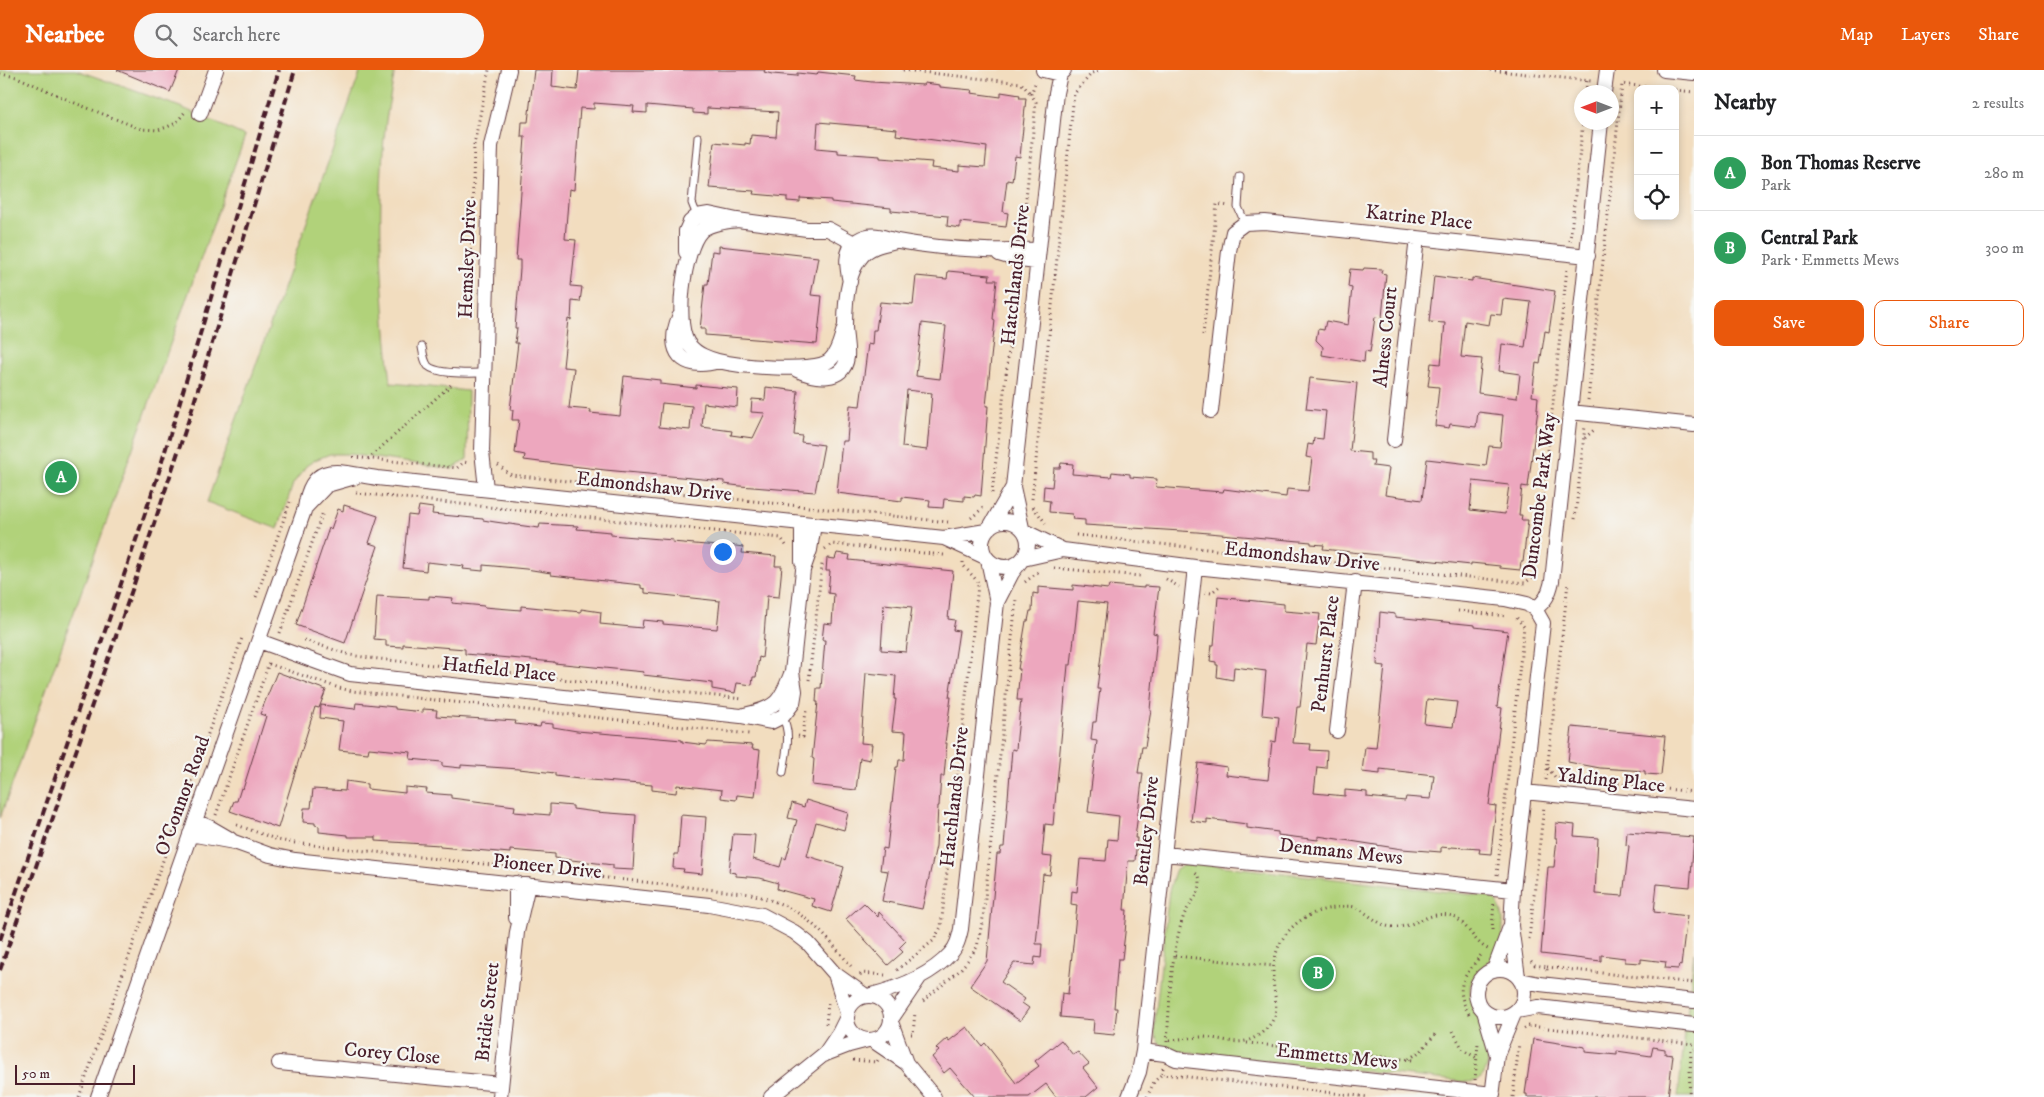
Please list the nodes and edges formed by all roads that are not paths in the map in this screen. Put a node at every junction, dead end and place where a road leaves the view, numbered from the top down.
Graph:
1 (216, 70) edge
2 (509, 70) edge
3 (1607, 70) edge
4 (1664, 70) edge
5 (1062, 72) edge
6 (1694, 73) edge
7 (1040, 74) edge
8 (1605, 85) edge
9 (200, 114) dead end
10 (1600, 130) edge
11 (698, 137) dead end
12 (1240, 177) dead end
13 (700, 223) junction
14 (1245, 224) junction
15 (1417, 238) junction
16 (856, 249) junction
17 (1038, 256) junction
18 (1588, 256) junction
19 (422, 347) dead end
20 (485, 373) junction
21 (1211, 411) dead end
22 (1570, 412) junction
23 (1694, 425) edge
24 (1394, 440) dead end
25 (324, 480) joint
26 (1013, 487) junction
27 (480, 488) junction
28 (808, 523) junction
29 (988, 529) junction
30 (1023, 530) junction
31 (944, 538) junction
32 (1042, 549) junction
33 (986, 558) junction
34 (1022, 560) junction
35 (1195, 567) junction
36 (1355, 582) junction
37 (997, 602) junction
38 (1535, 609) junction
39 (259, 641) junction
40 (779, 710) junction
41 (1337, 731) dead end
42 (783, 772) dead end
43 (1524, 792) junction
44 (1694, 809) edge
45 (193, 827) junction
46 (1164, 854) junction
47 (522, 884) junction
48 (1513, 890) junction
49 (1511, 926) junction
50 (1494, 970) junction
51 (919, 978) junction
52 (1519, 978) junction
53 (847, 989) junction
54 (869, 996) junction
55 (1694, 1001) edge
56 (1484, 1012) junction
57 (1516, 1012) junction
58 (847, 1015) junction
59 (891, 1020) junction
60 (1694, 1025) edge
61 (870, 1040) junction
62 (1143, 1055) junction
63 (1497, 1055) junction
64 (823, 1056) junction
65 (279, 1063) dead end
66 (906, 1063) junction
67 (500, 1091) edge
68 (1492, 1096) edge
69 (98, 1097) edge
70 (771, 1097) edge
71 (934, 1097) edge
72 (1129, 1097) edge

1 - 9 street
2 - 20 street, Hemsley Drive
3 - 8 street
4 - 6 street
5 - 7 street
5 - 17 street, Hatchlands Drive
10 - 18 street, Duncombe Park Way
11 - 13 lane
12 - 14 lane
13 - 16 street
13 - 16 street
14 - 15 street, Katrine Place
14 - 21 street
15 - 18 street, Katrine Place
15 - 24 street, Alness Court
16 - 17 street
17 - 26 street, Hatchlands Drive
18 - 22 street, Duncombe Park Way
19 - 20 lane
20 - 27 street, Hemsley Drive
22 - 23 street
22 - 38 street, Duncombe Park Way
25 - 27 street, Edmondshaw Drive
25 - 39 street, O'Connor Road
26 - 29 street, Hatchlands Drive
26 - 30 street, Hatchlands Drive
27 - 28 street, Edmondshaw Drive
28 - 31 street, Edmondshaw Drive
28 - 40 street
29 - 30 street
29 - 31 street, Edmondshaw Drive
29 - 33 street
30 - 32 street, Edmondshaw Drive
30 - 34 street
31 - 33 street, Edmondshaw Drive
32 - 34 street
32 - 35 street, Edmondshaw Drive
33 - 34 street
33 - 37 street, Hatchlands Drive
34 - 37 street, Hatchlands Drive
35 - 36 street, Edmondshaw Drive
35 - 46 street, Bentley Drive
36 - 38 street, Edmondshaw Drive
36 - 41 street, Penhurst Place
37 - 51 street, Hatchlands Drive
38 - 43 street, Duncombe Park Way
39 - 40 street, Hatfield Place
39 - 45 street, O'Connor Road
40 - 42 lane
43 - 44 street, Yalding Place
43 - 48 street, Duncombe Park Way
45 - 47 street, Pioneer Drive
45 - 69 street, O'Connor Road
46 - 48 street, Denmans Mews
46 - 62 street, Bentley Drive
47 - 53 street, Pioneer Drive
47 - 67 street, Bridie Street
48 - 49 street, Duncombe Park Way
49 - 50 street, Duncombe Park Way
49 - 52 street, Duncombe Park Way
50 - 52 street
50 - 56 street
51 - 54 street, Hatchlands Drive
51 - 59 street, Hatchlands Drive
52 - 55 street
52 - 57 street
53 - 54 street
53 - 58 street, Pioneer Drive
54 - 58 street
54 - 59 street
56 - 57 street
56 - 63 street
57 - 60 street
57 - 63 street
58 - 61 street
58 - 64 street
59 - 61 street
59 - 66 street
61 - 64 street
61 - 66 street
62 - 68 street, Emmetts Mews
62 - 72 street, Bentley Drive
63 - 68 street
64 - 70 street
65 - 67 street, Corey Close
66 - 71 street

